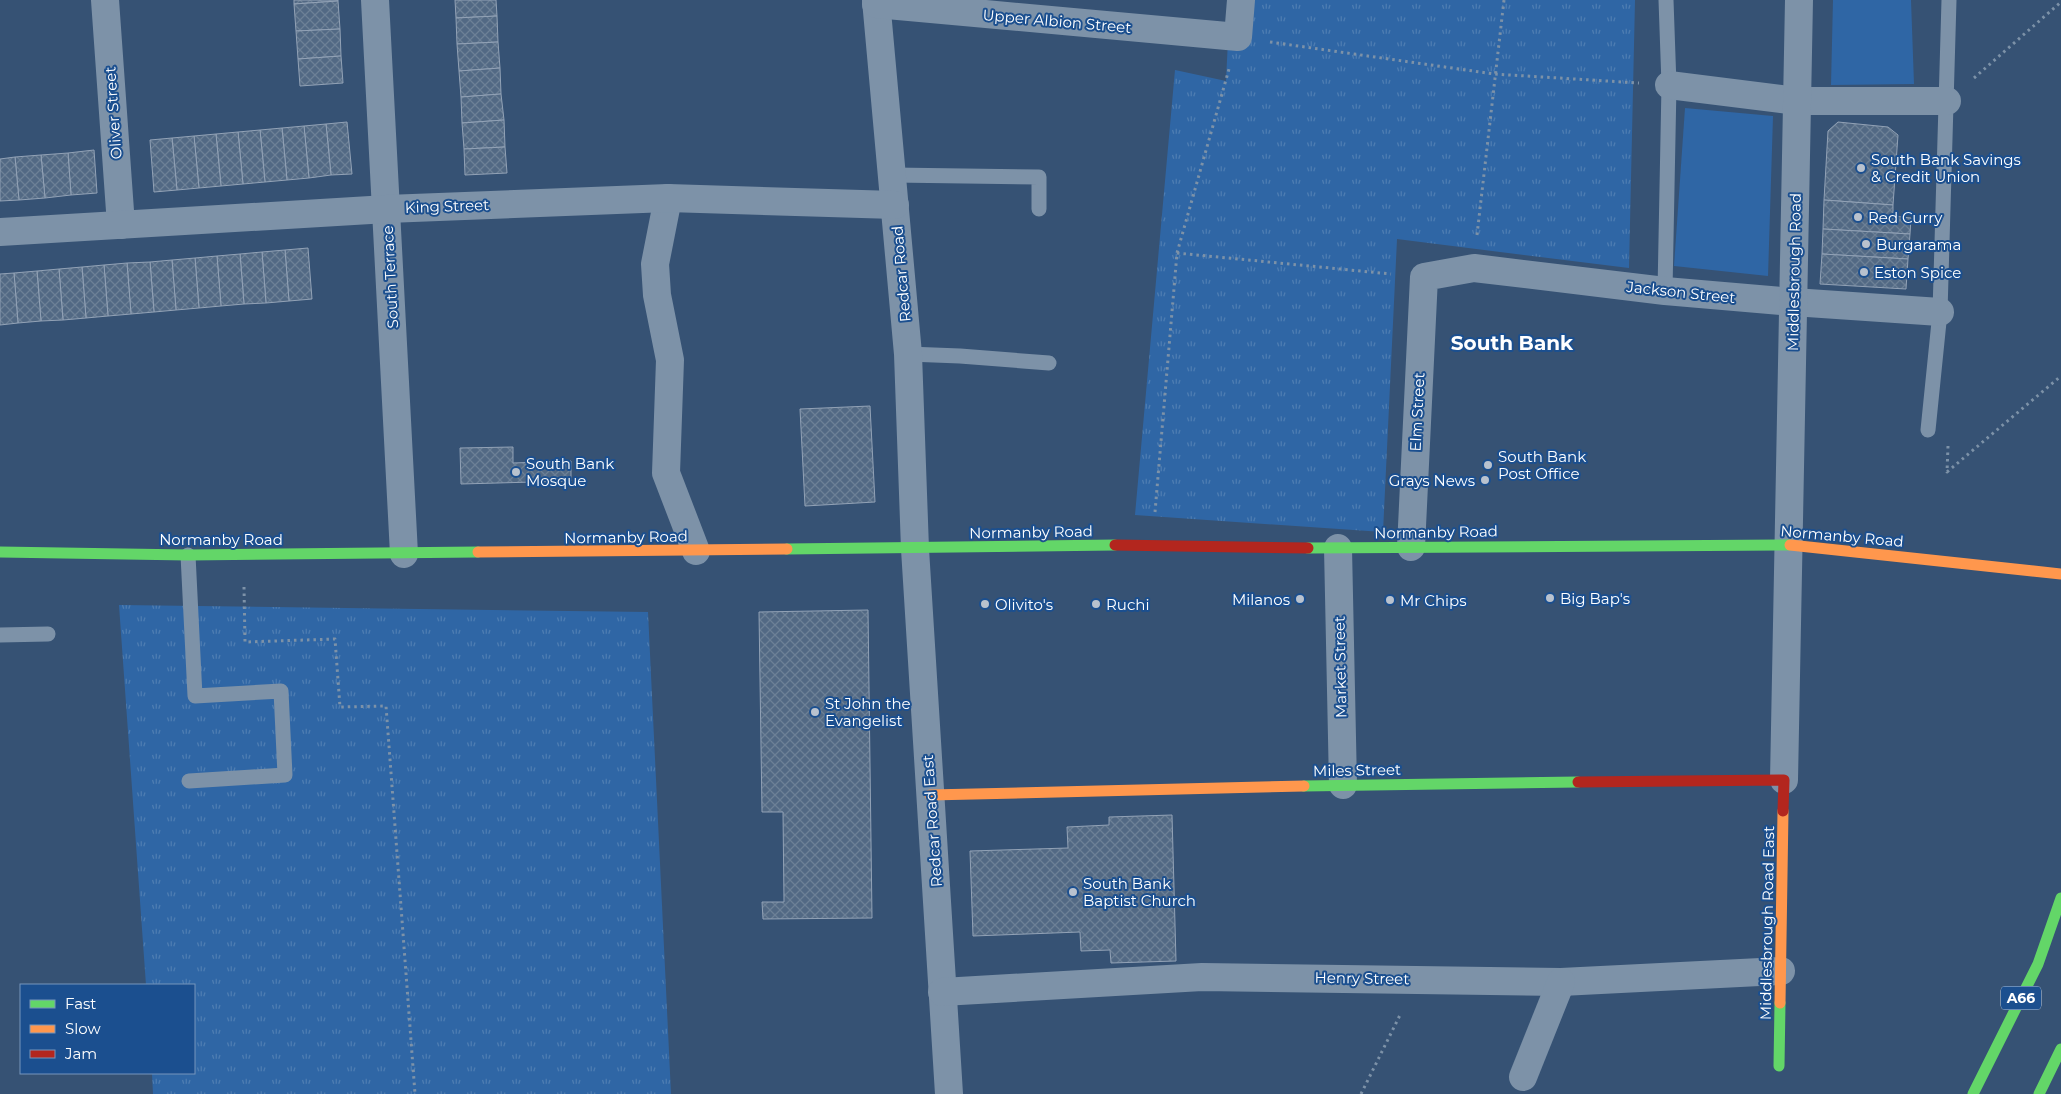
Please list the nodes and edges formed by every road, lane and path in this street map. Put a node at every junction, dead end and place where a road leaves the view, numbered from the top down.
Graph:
1 (105, 0) edge
2 (375, 0) edge
3 (1241, 0) edge
4 (1504, 0) edge
5 (1666, 0) edge
6 (1799, 0) edge
7 (1949, 0) edge
8 (876, 2) edge
9 (2061, 2) edge
10 (1238, 37) junction
11 (1494, 74) junction
12 (1669, 84) junction
13 (1797, 101) junction
14 (1947, 102) junction
15 (893, 175) junction
16 (668, 198) junction
17 (895, 205) junction
18 (387, 209) junction
19 (1039, 209) dead end
20 (121, 225) junction
21 (0, 232) edge
22 (1177, 253) junction
23 (1474, 268) junction
24 (1424, 277) junction
25 (1665, 290) junction
26 (1793, 302) junction
27 (1940, 312) junction
28 (908, 354) junction
29 (1049, 364) dead end
30 (2061, 376) edge
31 (1928, 430) joint
32 (1152, 545) junction
33 (1789, 545) junction
34 (1411, 547) junction
35 (1338, 548) junction
36 (915, 549) junction
37 (696, 551) junction
38 (0, 552) edge
39 (244, 554) junction
40 (404, 554) junction
41 (188, 555) junction
42 (2061, 574) edge
43 (48, 634) dead end
44 (0, 635) edge
45 (1784, 780) junction
46 (189, 781) dead end
47 (1343, 785) junction
48 (930, 795) junction
49 (2061, 898) edge
50 (1781, 971) junction
51 (1417, 978) junction
52 (1561, 982) junction
53 (942, 992) junction
54 (2061, 1049) edge
55 (1779, 1066) dead end
56 (1523, 1076) dead end
57 (415, 1094) edge
58 (948, 1094) edge
59 (1361, 1094) edge
60 (1973, 1094) edge
61 (2039, 1094) edge

1 - 20 street, Oliver Street
2 - 18 street, South Terrace
3 - 10 street
4 - 11 path
5 - 12 lane
6 - 13 street, Middlesbrough Road
7 - 14 lane
8 - 10 street, Upper Albion Street
8 - 15 street, Redcar Road
9 - 14 path
10 - 11 path
10 - 22 path
11 - 12 path
11 - 23 path
12 - 13 street
12 - 25 lane
13 - 14 street
13 - 26 street, Middlesbrough Road
14 - 27 lane
15 - 17 street, Redcar Road
15 - 19 lane
16 - 17 street, King Street
16 - 18 street, King Street
16 - 37 street
17 - 28 street, Redcar Road
18 - 20 street, King Street
18 - 40 street, South Terrace
20 - 21 street, King Street
22 - 24 path
22 - 32 path
23 - 24 street, Jackson Street
23 - 25 street, Jackson Street
24 - 34 street, Elm Street
25 - 26 street, Jackson Street
26 - 27 street, Jackson Street
26 - 33 street, Middlesbrough Road
27 - 31 lane
28 - 29 lane
28 - 36 street, Redcar Road
30 - 31 path
32 - 35 main road, Normanby Road
32 - 36 main road, Normanby Road
33 - 34 main road, Normanby Road
33 - 42 main road, Normanby Road
33 - 45 street, Middlesbrough Road
34 - 35 main road, Normanby Road
35 - 47 street, Market Street
36 - 37 main road, Normanby Road
36 - 48 street, Redcar Road East
37 - 40 main road, Normanby Road
38 - 41 main road, Normanby Road
39 - 40 main road, Normanby Road
39 - 41 main road, Normanby Road
39 - 57 path
41 - 46 lane
43 - 44 lane
45 - 47 main road, Miles Street
45 - 50 main road, Middlesbrough Road East
47 - 48 main road, Miles Street
48 - 53 street, Redcar Road East
49 - 60 main road, A66
50 - 52 street, Henry Street
50 - 55 main road, Middlesbrough Road East
51 - 52 street, Henry Street
51 - 53 street, Henry Street
51 - 59 path
52 - 56 street
53 - 58 street, Redcar Road East
54 - 61 main road

